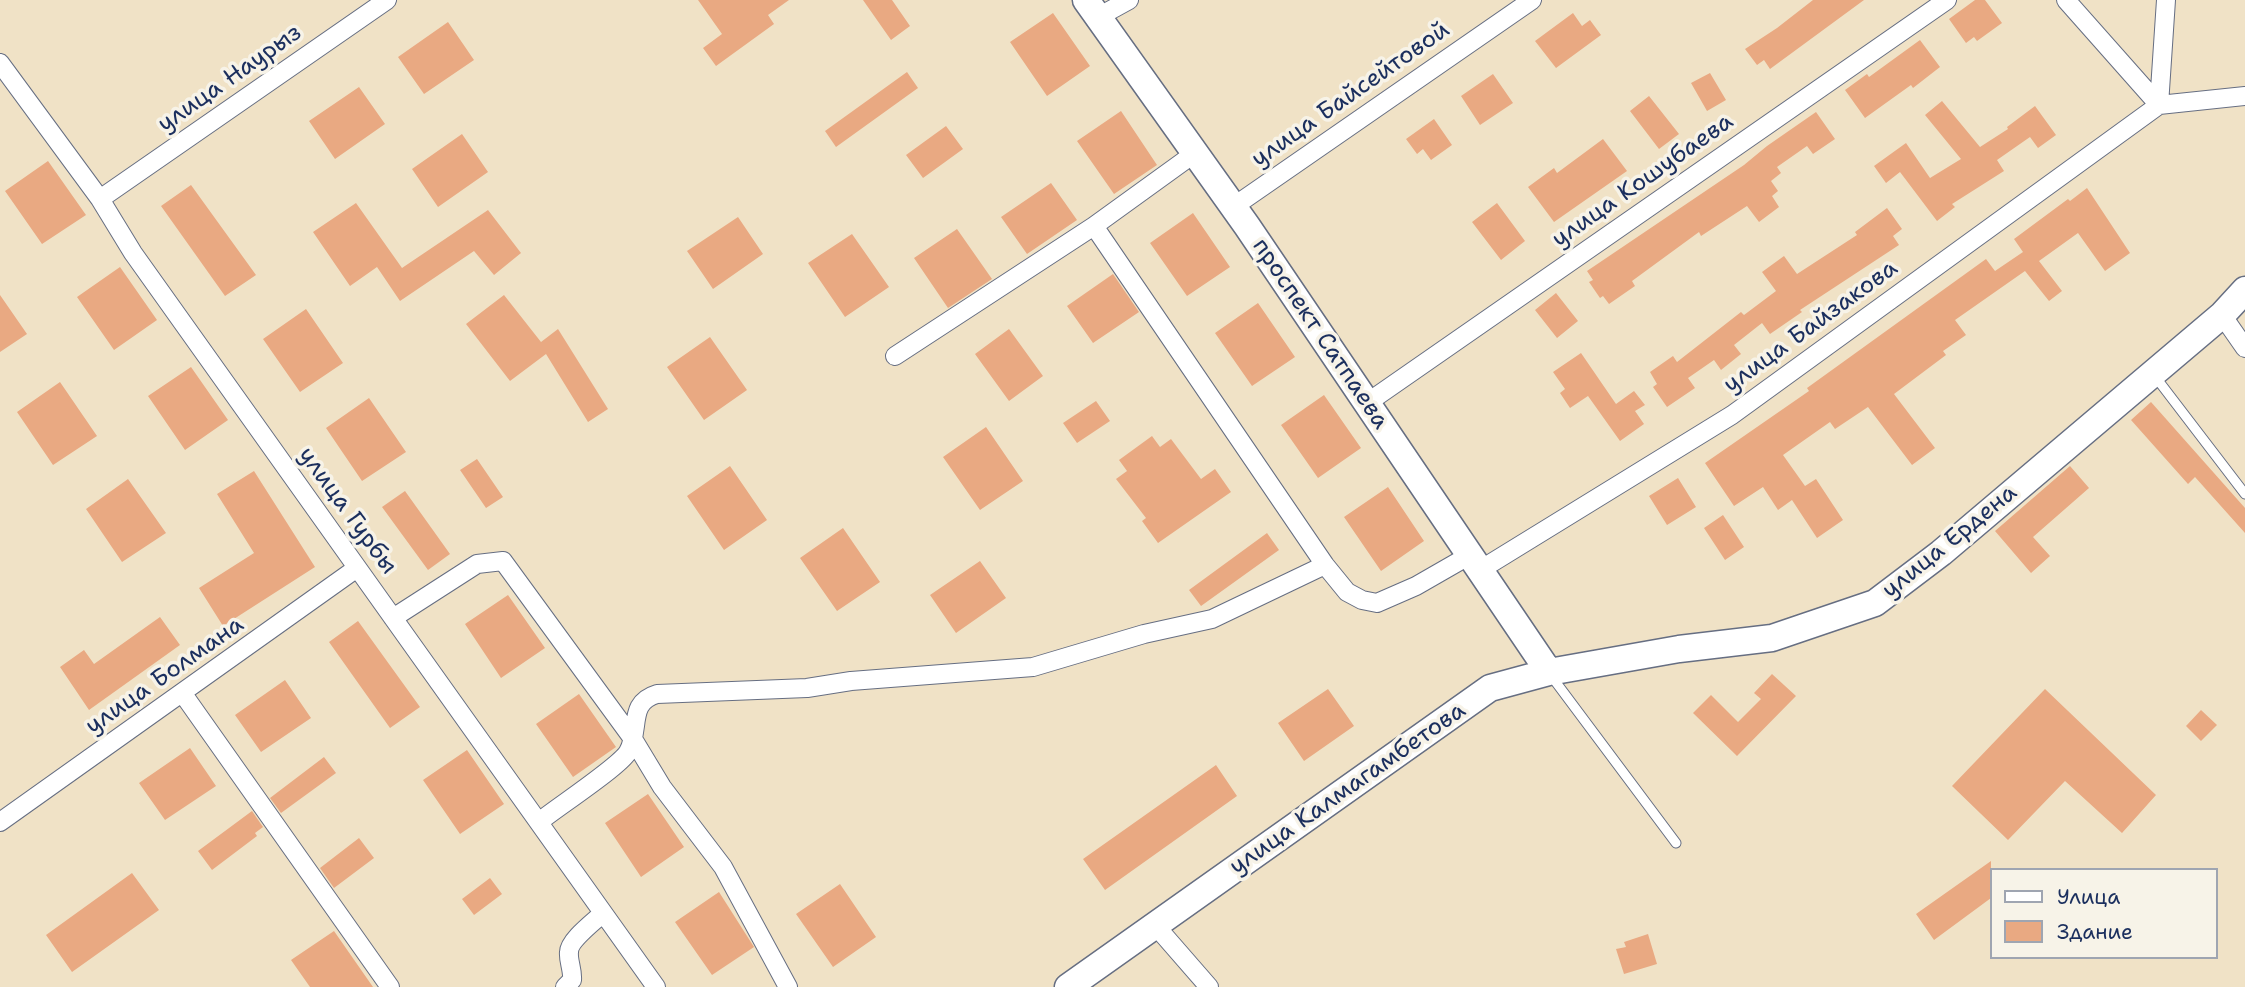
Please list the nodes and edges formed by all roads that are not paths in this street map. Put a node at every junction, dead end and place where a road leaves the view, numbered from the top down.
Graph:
1 (387, 0) edge
2 (1129, 0) edge
3 (1532, 0) edge
4 (1947, 0) edge
5 (2066, 0) edge
6 (2166, 0) edge
7 (1092, 9) edge
8 (0, 63) edge
9 (2245, 96) edge
10 (2159, 106) junction
11 (1195, 153) junction
12 (100, 199) junction
13 (1233, 207) junction
14 (1094, 226) junction
15 (2245, 290) edge
16 (2222, 315) junction
17 (2245, 348) edge
18 (895, 356) dead end
19 (2153, 373) junction
20 (1367, 403) junction
21 (2245, 494) edge
22 (1475, 563) junction
23 (1325, 565) junction
24 (358, 568) junction
25 (393, 618) junction
26 (1549, 672) junction
27 (183, 694) junction
28 (633, 739) junction
29 (0, 822) edge
30 (539, 822) junction
31 (1675, 843) dead end
32 (603, 913) junction
33 (1155, 925) junction
34 (390, 987) edge
35 (565, 987) edge
36 (656, 987) edge
37 (788, 987) edge
38 (1068, 987) edge
39 (1209, 987) edge

1 - 12 street, улица Наурыз
2 - 7 street
3 - 13 street, улица Байсейтовой
4 - 20 street, улица Кошубаева
5 - 10 street
6 - 10 street
7 - 11 street, проспект Сатпаева
8 - 12 street, улица Гурбы
9 - 10 street, улица Байзакова
10 - 22 street, улица Байзакова
11 - 13 street, проспект Сатпаева
11 - 14 street
12 - 24 street, улица Гурбы
13 - 20 street, проспект Сатпаева
14 - 18 street
14 - 23 street, улица Байзакова
15 - 16 street, улица Ердена
16 - 17 street
16 - 19 street, улица Ердена
19 - 21 lane
19 - 26 street, улица Ердена
20 - 22 street, проспект Сатпаева
22 - 23 street, улица Байзакова
22 - 26 street, проспект Сатпаева
23 - 28 street
24 - 25 street, улица Гурбы
24 - 27 street, улица Болмана
25 - 28 street
25 - 30 street, улица Гурбы
26 - 31 lane
26 - 33 street, улица Калмагамбетова
27 - 29 street, улица Болмана
27 - 34 street
28 - 30 street
28 - 37 street
30 - 32 street, улица Гурбы
32 - 35 street
32 - 36 street, улица Гурбы
33 - 38 street, улица Калмагамбетова
33 - 39 street

